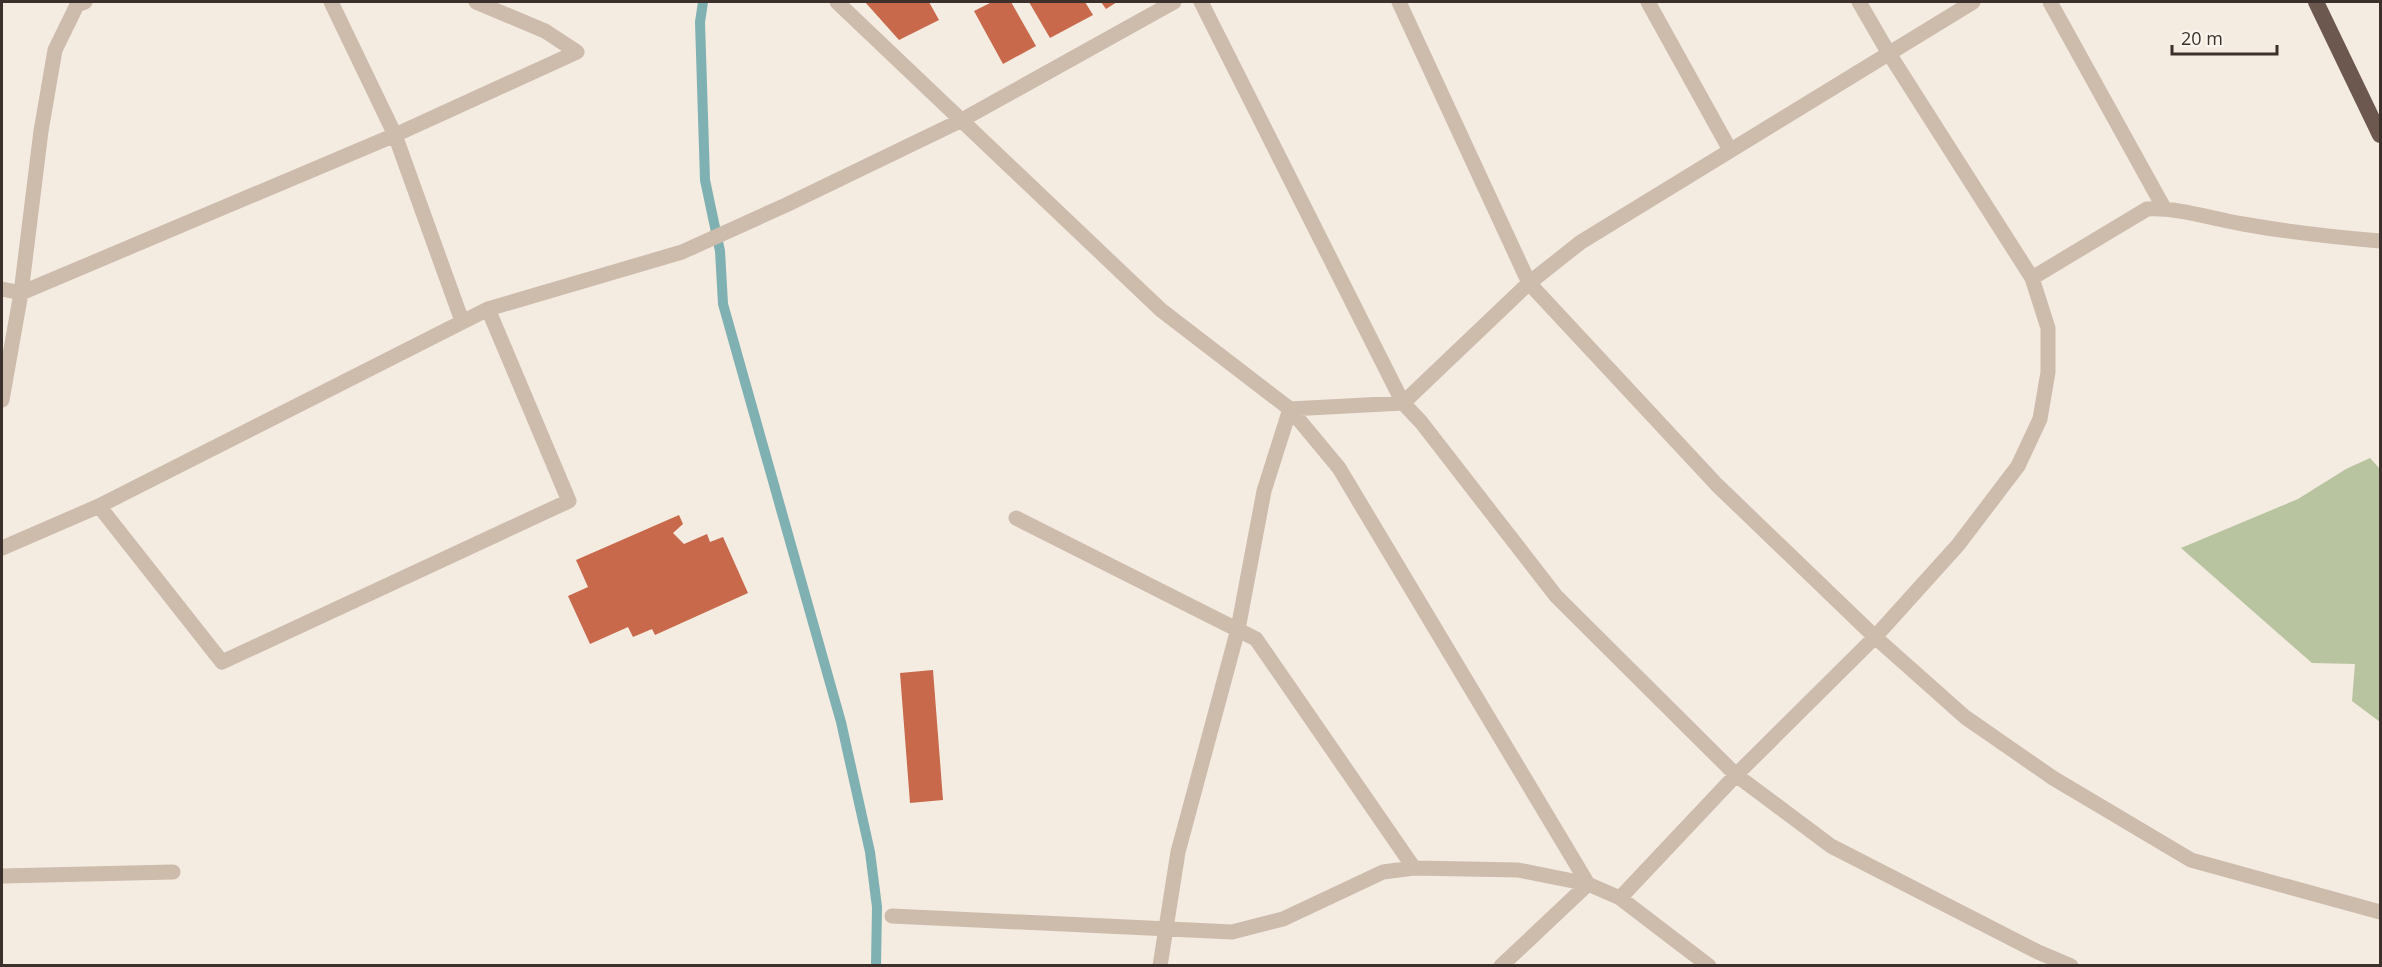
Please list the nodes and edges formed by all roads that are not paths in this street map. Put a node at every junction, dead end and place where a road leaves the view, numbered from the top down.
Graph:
1 (331, 2) edge
2 (476, 2) edge
3 (837, 2) edge
4 (1174, 2) edge
5 (1201, 2) edge
6 (1399, 2) edge
7 (1648, 2) edge
8 (1859, 2) edge
9 (1973, 2) edge
10 (2050, 2) edge
11 (2316, 2) edge
12 (77, 3) edge
13 (1888, 52) junction
14 (960, 121) junction
15 (395, 135) junction
16 (2380, 135) edge
17 (1731, 150) junction
18 (2164, 208) junction
19 (2380, 242) edge
20 (1529, 283) junction
21 (2034, 285) junction
22 (2, 289) edge
23 (21, 293) junction
24 (488, 309) junction
25 (462, 321) junction
26 (2, 400) edge
27 (1403, 403) junction
28 (1290, 409) junction
29 (99, 506) junction
30 (1016, 518) dead end
31 (2, 548) edge
32 (1238, 629) junction
33 (1875, 638) junction
34 (1736, 775) junction
35 (1414, 868) junction
36 (173, 872) dead end
37 (2, 876) edge
38 (1588, 884) junction
39 (1620, 898) junction
40 (2380, 912) edge
41 (892, 916) dead end
42 (1167, 930) junction
43 (1160, 966) edge
44 (1501, 966) edge
45 (1709, 966) edge
46 (2071, 966) edge

1 - 15 street
2 - 15 street
3 - 14 street
4 - 14 street
5 - 27 street
6 - 20 street
7 - 17 street
8 - 13 street
9 - 13 street
10 - 18 street
11 - 16 highway
12 - 23 street
13 - 17 street
13 - 21 street
14 - 24 street
14 - 28 street
15 - 23 street
15 - 25 street
17 - 20 street
18 - 19 street
18 - 21 street
20 - 27 street
20 - 33 street
21 - 33 street
22 - 23 street
23 - 26 street
24 - 25 street
24 - 29 street
25 - 29 street
27 - 28 street
27 - 34 street
28 - 32 street
28 - 38 street
29 - 31 street
30 - 32 street
32 - 35 street
32 - 42 street
33 - 34 street
33 - 40 street
34 - 39 street
34 - 46 street
35 - 38 street
35 - 42 street
36 - 37 street
38 - 39 street
38 - 44 street
39 - 45 street
41 - 42 street
42 - 43 street

